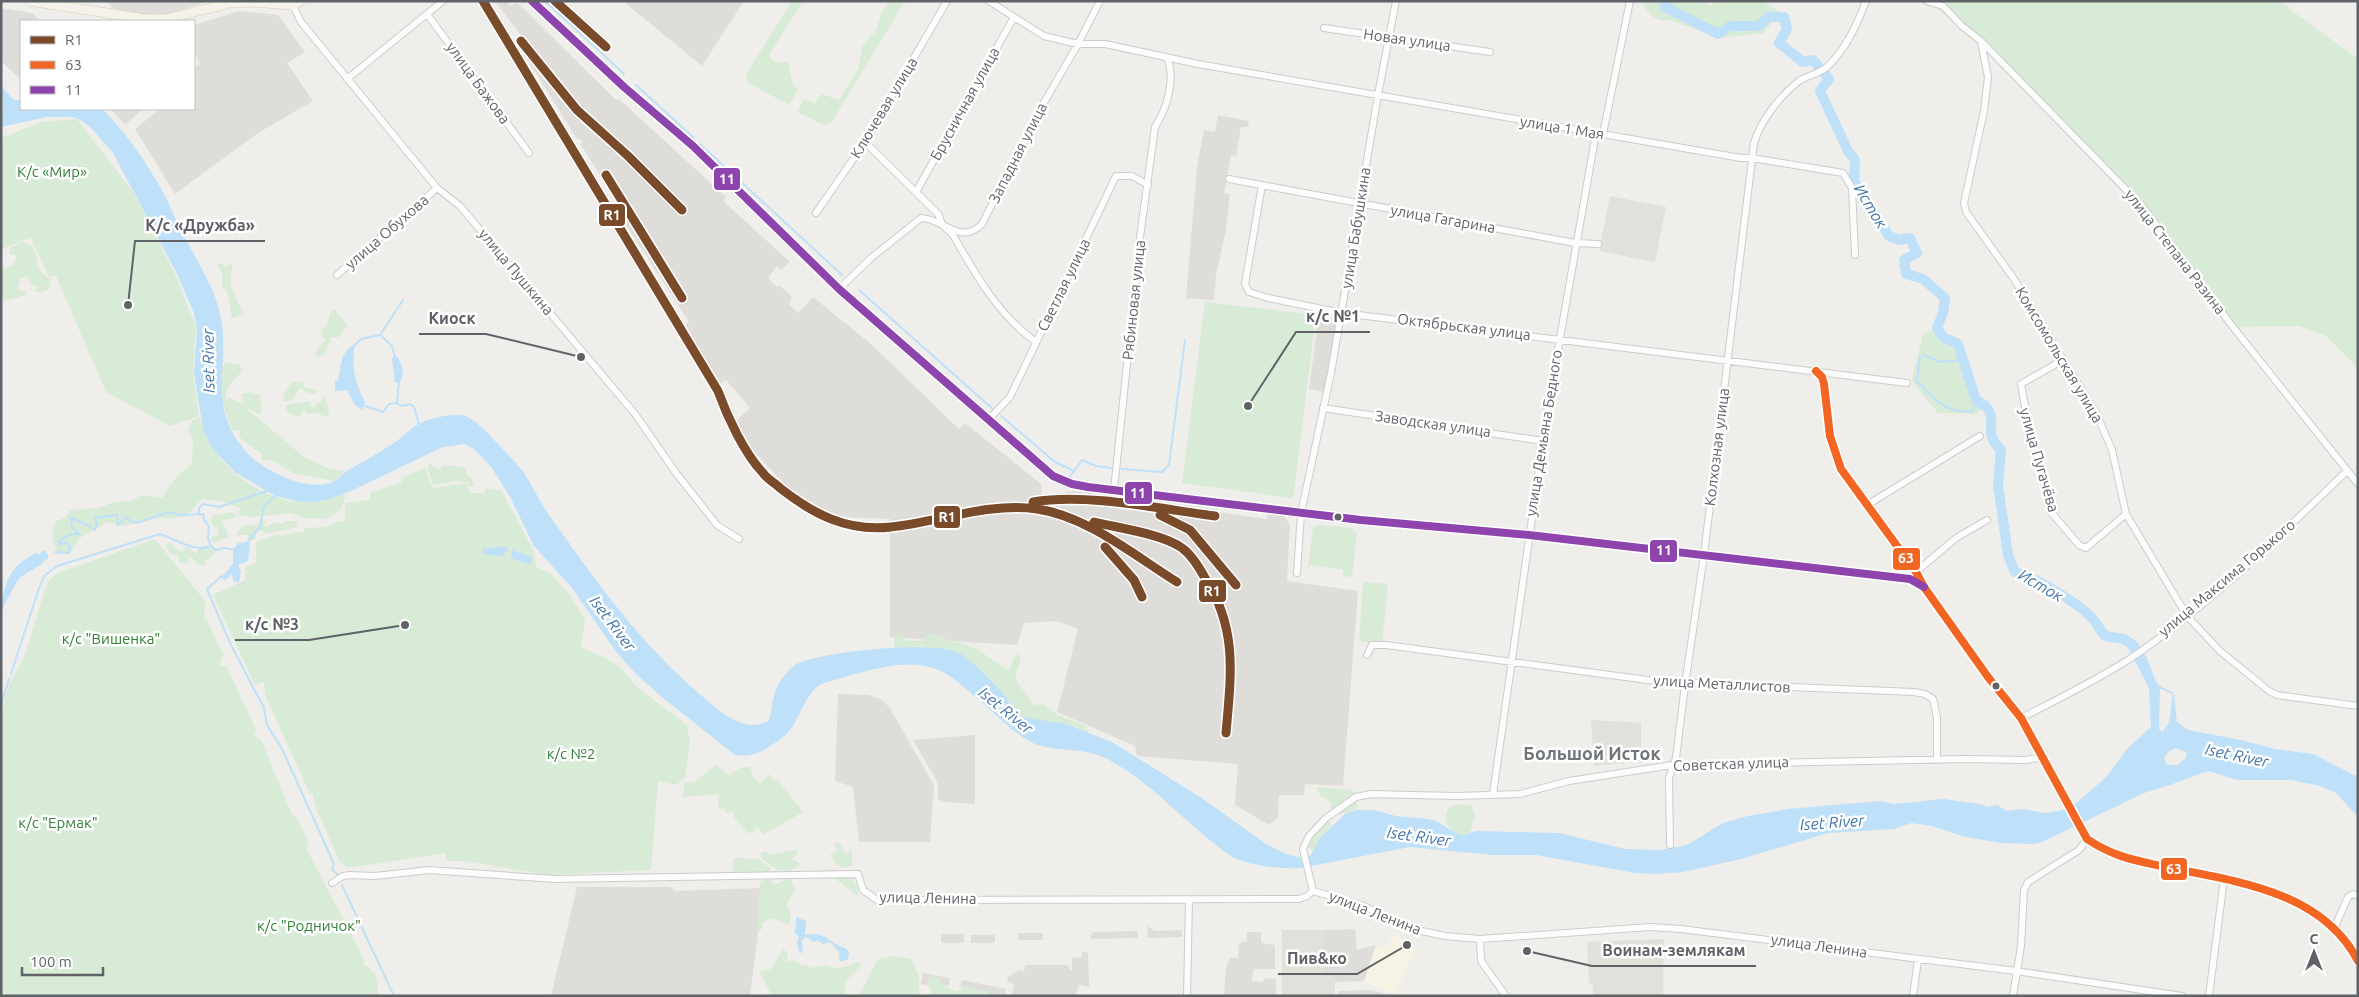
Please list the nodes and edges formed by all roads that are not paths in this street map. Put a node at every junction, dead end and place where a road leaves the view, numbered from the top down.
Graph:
1 (29, 1) edge
2 (442, 1) edge
3 (532, 1) edge
4 (947, 1) edge
5 (989, 1) edge
6 (1100, 1) edge
7 (1396, 1) edge
8 (1630, 1) edge
9 (1866, 1) edge
10 (1927, 1) edge
11 (297, 3) edge
12 (427, 14) junction
13 (1014, 17) junction
14 (1324, 28) dead end
15 (1389, 38) junction
16 (1981, 41) junction
17 (1078, 44) junction
18 (1490, 52) dead end
19 (1167, 58) junction
20 (347, 79) junction
21 (1378, 95) junction
22 (1600, 134) junction
23 (865, 142) junction
24 (529, 153) dead end
25 (1752, 158) junction
26 (1229, 179) dead end
27 (1148, 185) junction
28 (1262, 185) junction
29 (437, 188) junction
30 (916, 192) junction
31 (1359, 204) junction
32 (816, 213) dead end
33 (942, 225) junction
34 (1578, 243) junction
35 (1598, 244) dead end
36 (1855, 255) dead end
37 (337, 275) dead end
38 (839, 289) junction
39 (1342, 313) junction
40 (1559, 338) junction
41 (1036, 342) junction
42 (1728, 360) junction
43 (2064, 360) junction
44 (1816, 371) junction
45 (1907, 382) dead end
46 (1323, 408) junction
47 (989, 419) junction
48 (1980, 436) dead end
49 (1543, 441) junction
50 (2347, 471) junction
51 (2358, 484) edge
52 (1114, 490) junction
53 (1867, 505) junction
54 (1301, 513) junction
55 (2126, 514) junction
56 (1987, 520) dead end
57 (1529, 535) junction
58 (738, 539) dead end
59 (1704, 555) junction
60 (1916, 572) junction
61 (1297, 573) dead end
62 (1924, 586) junction
63 (2187, 616) junction
64 (1367, 655) dead end
65 (1512, 662) junction
66 (1684, 685) junction
67 (2358, 706) edge
68 (2021, 718) junction
69 (2043, 757) junction
70 (1937, 760) junction
71 (1672, 765) junction
72 (1493, 794) junction
73 (2086, 836) junction
74 (1670, 845) dead end
75 (1303, 857) joint
76 (2224, 879) junction
77 (332, 883) dead end
78 (1313, 891) junction
79 (2358, 896) edge
80 (1189, 900) junction
81 (2334, 929) junction
82 (1480, 939) junction
83 (1918, 960) junction
84 (2358, 961) edge
85 (2016, 971) junction
86 (1187, 996) edge
87 (1506, 996) edge
88 (1913, 996) edge
89 (2012, 996) edge
90 (2182, 996) edge
91 (2209, 996) edge

1 - 11 main road
2 - 12 street
3 - 38 main road
4 - 23 street, Ключевая улица
5 - 13 street, улица 1 Мая
6 - 17 street
7 - 15 street, улица Бабушкина
8 - 22 street, улица Демьяна Бедного
9 - 25 street, Колхозная улица
10 - 16 street, улица Степана Разина
11 - 20 street, улица Пушкина
12 - 20 street
12 - 24 street, улица Бажова
13 - 17 street, улица 1 Мая
13 - 30 street, Брусничная улица
14 - 15 street, Новая улица
15 - 18 street, Новая улица
15 - 21 street, улица Бабушкина
16 - 43 street, Комсомольская улица
16 - 50 street, улица Степана Разина
17 - 19 street, улица 1 Мая
17 - 33 street, Западная улица
19 - 21 street, улица 1 Мая
19 - 27 street, Рябиновая улица
20 - 29 street, улица Пушкина
21 - 22 street, улица 1 Мая
21 - 31 street, улица Бабушкина
22 - 25 street, улица 1 Мая
22 - 34 street, улица Демьяна Бедного
23 - 30 street
23 - 32 street, Ключевая улица
25 - 36 street, улица 1 Мая
25 - 42 street, Колхозная улица
26 - 28 street, улица Гагарина
27 - 41 street, Светлая улица
27 - 52 street, Рябиновая улица
28 - 31 street, улица Гагарина
28 - 39 street, Октябрьская улица
29 - 37 street, улица Обухова
29 - 58 street, улица Пушкина
30 - 33 street
31 - 34 street, улица Гагарина
31 - 39 street, улица Бабушкина
33 - 38 street, Западная улица
33 - 41 street
34 - 35 street, улица Гагарина
34 - 40 street, улица Демьяна Бедного
38 - 47 main road
39 - 40 street, Октябрьская улица
39 - 46 street, улица Бабушкина
40 - 42 street, Октябрьская улица
40 - 49 street, улица Демьяна Бедного
41 - 47 street, Светлая улица
42 - 44 street, Октябрьская улица
42 - 59 street, Колхозная улица
43 - 55 street, Комсомольская улица
43 - 55 street, улица Пугачёва
44 - 45 street, Октябрьская улица
44 - 53 street
46 - 49 street, Заводская улица
46 - 54 street, улица Бабушкина
47 - 52 main road
48 - 53 street
49 - 57 street, улица Демьяна Бедного
50 - 51 street, улица Степана Разина
50 - 63 street, улица Максима Горького
52 - 54 main road
53 - 60 street
54 - 57 main road
54 - 61 street, улица Бабушкина
55 - 63 street, Комсомольская улица
56 - 60 street
57 - 59 main road
57 - 65 street, улица Демьяна Бедного
59 - 62 main road
59 - 66 street, Колхозная улица
60 - 62 street
62 - 68 main road
63 - 67 street, Комсомольская улица
63 - 68 street, улица Максима Горького
64 - 65 street, улица Металлистов
65 - 66 street, улица Металлистов
65 - 72 street, улица Демьяна Бедного
66 - 70 street, улица Металлистов
66 - 71 street, Колхозная улица
68 - 69 main road
69 - 70 street, Советская улица
69 - 73 main road
70 - 71 street, Советская улица
71 - 72 street, Советская улица
71 - 74 street, Колхозная улица
72 - 75 street, Советская улица
73 - 76 main road
73 - 85 street
75 - 78 street, улица Ленина
76 - 81 main road
76 - 91 street
77 - 80 street, улица Ленина
78 - 80 street, улица Ленина
78 - 82 street, улица Ленина
79 - 81 street
80 - 86 street
81 - 84 main road
82 - 83 street, улица Ленина
82 - 87 street
83 - 85 street, улица Ленина
83 - 88 street
85 - 89 street
85 - 90 street, улица Ленина

